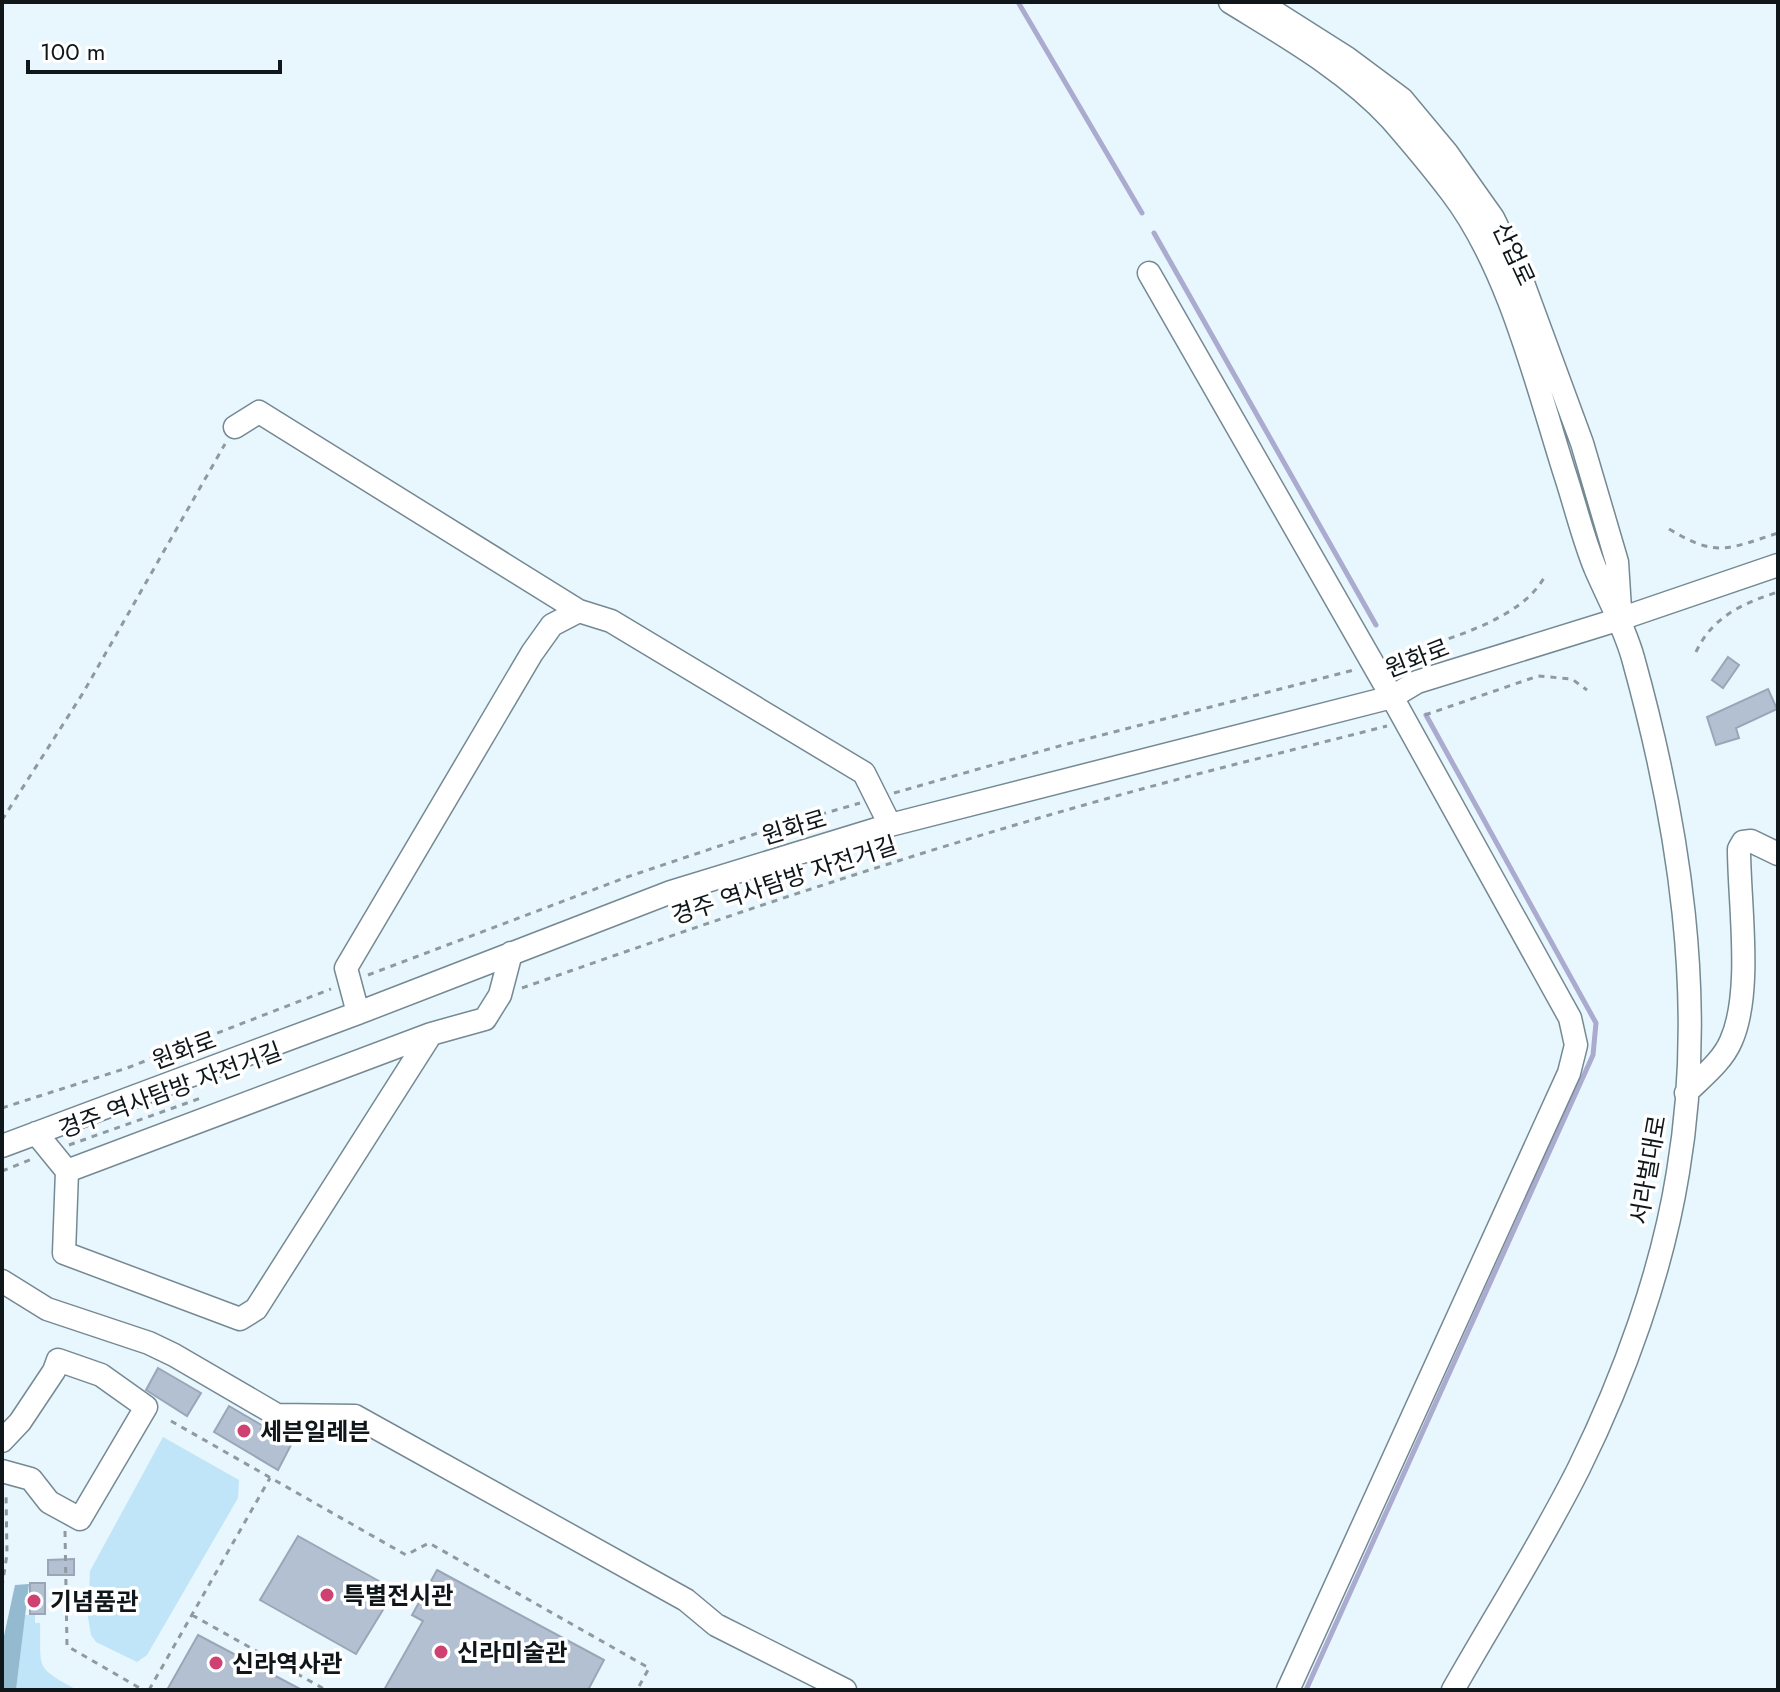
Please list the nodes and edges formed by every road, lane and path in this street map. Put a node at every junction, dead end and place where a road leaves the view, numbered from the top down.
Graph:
1 (1230, 2) edge
2 (1257, 2) edge
3 (1149, 273) dead end
4 (235, 427) joint
5 (1669, 529) dead end
6 (1778, 533) edge
7 (1778, 565) edge
8 (1778, 592) edge
9 (579, 611) junction
10 (1620, 619) junction
11 (1696, 652) dead end
12 (1587, 690) dead end
13 (1392, 697) junction
14 (1405, 722) junction
15 (2, 820) edge
16 (890, 825) junction
17 (1778, 854) edge
18 (511, 953) junction
19 (500, 995) junction
20 (358, 1013) junction
21 (431, 1034) junction
22 (1686, 1093) junction
23 (201, 1098) dead end
24 (36, 1133) junction
25 (2, 1146) edge
26 (51, 1152) junction
27 (2, 1171) edge
28 (67, 1171) junction
29 (2, 1281) edge
30 (171, 1421) dead end
31 (2, 1441) edge
32 (4, 1471) edge
33 (270, 1478) junction
34 (65, 1511) junction
35 (2, 1587) edge
36 (192, 1615) junction
37 (143, 1690) edge
38 (149, 1690) edge
39 (326, 1690) edge
40 (637, 1690) edge
41 (845, 1690) edge
42 (1288, 1690) edge
43 (1453, 1690) edge

1 - 10 street, 산업로
2 - 10 street, 산업로
3 - 13 street
4 - 9 street
4 - 15 path
5 - 6 path
7 - 10 street
8 - 11 path
9 - 16 street
9 - 20 street
10 - 13 street, 원화로
10 - 22 street, 서라벌대로
12 - 14 path, 경주 역사탐방 자전거길
13 - 14 street
13 - 16 street, 원화로
14 - 19 path, 경주 역사탐방 자전거길
14 - 42 street
16 - 18 street, 원화로
17 - 22 street
18 - 19 street
18 - 20 street, 원화로
19 - 21 street
20 - 24 street, 원화로
21 - 28 street
21 - 28 street
22 - 43 street, 서라벌대로
23 - 26 path, 경주 역사탐방 자전거길
24 - 25 street, 원화로
24 - 26 street
26 - 27 path, 경주 역사탐방 자전거길
26 - 28 street
29 - 41 street
30 - 33 path
31 - 34 street
32 - 34 street
32 - 35 path
33 - 36 path
33 - 40 path
34 - 37 path
36 - 38 path
36 - 39 path

